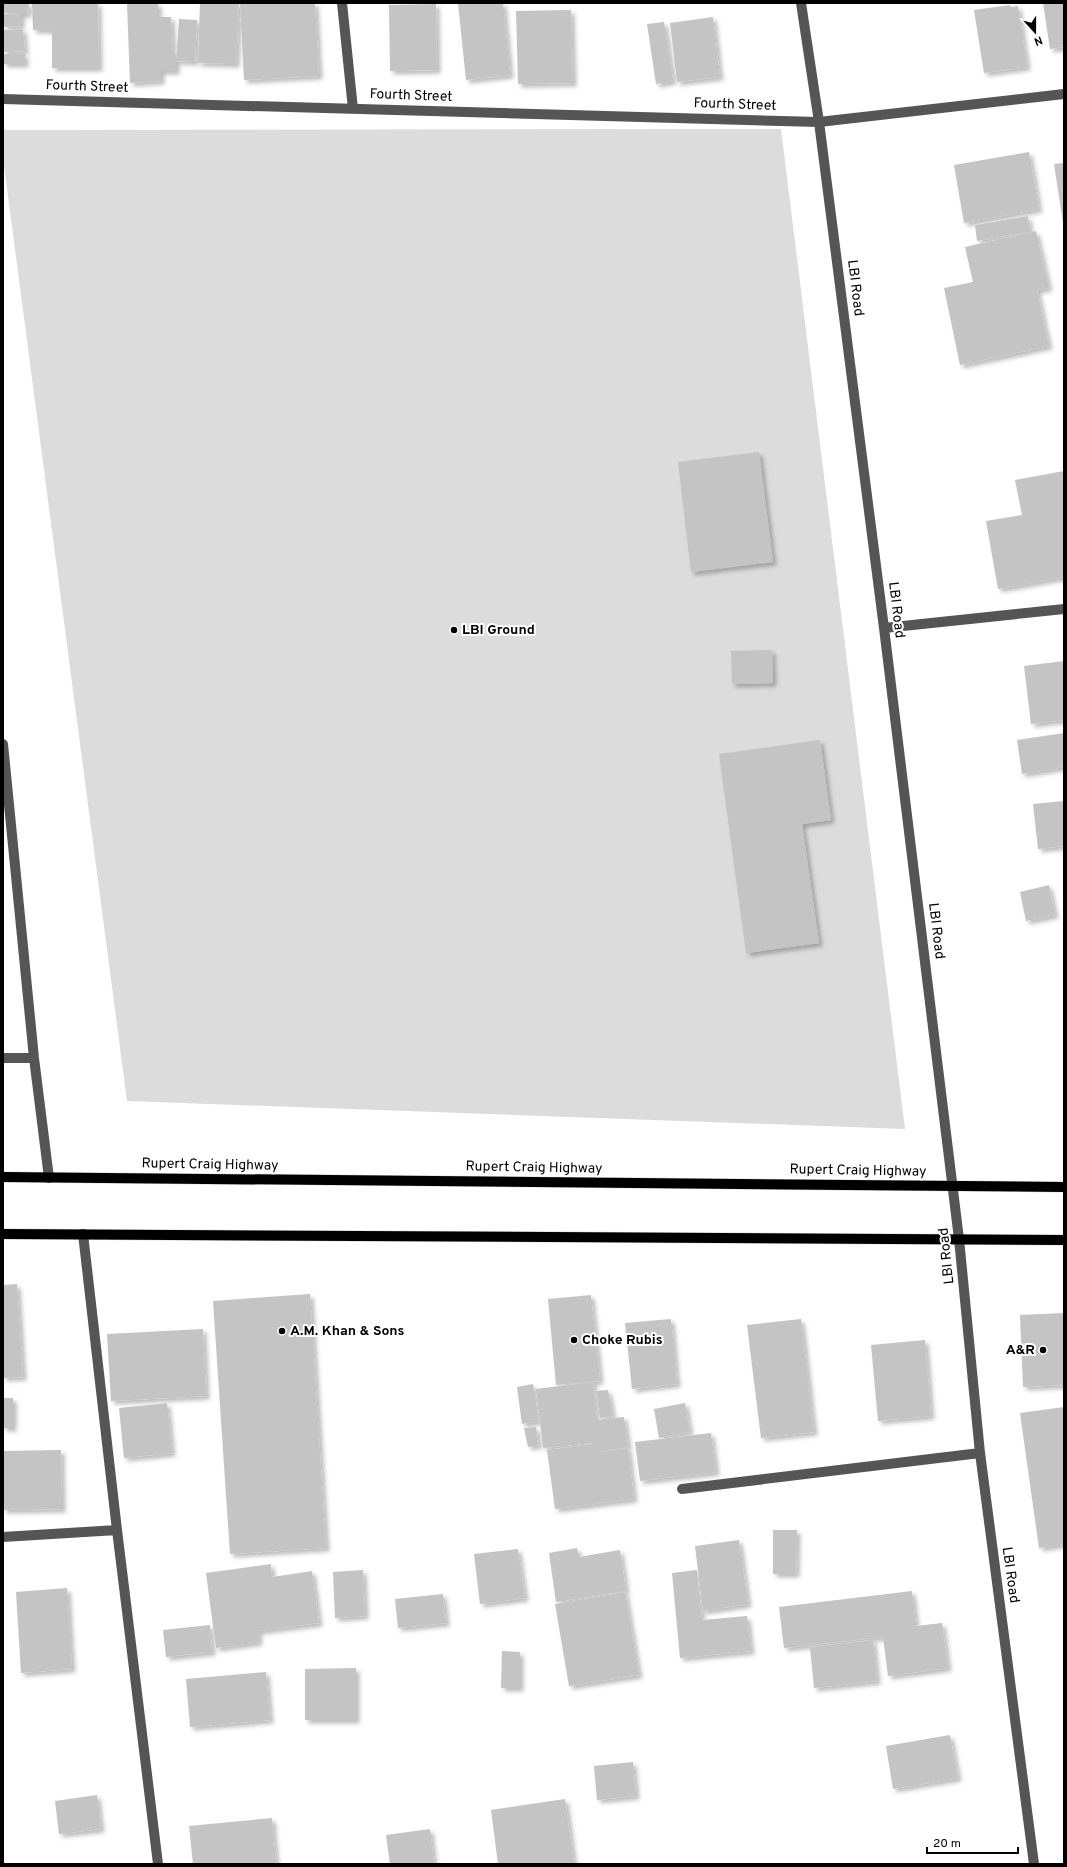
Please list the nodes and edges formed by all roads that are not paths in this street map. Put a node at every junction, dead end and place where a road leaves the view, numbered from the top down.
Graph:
1 (342, 3) edge
2 (801, 3) edge
3 (1064, 94) edge
4 (3, 99) edge
5 (353, 109) junction
6 (819, 122) junction
7 (1064, 609) edge
8 (884, 628) junction
9 (3, 744) edge
10 (3, 1058) edge
11 (34, 1058) junction
12 (3, 1177) edge
13 (49, 1178) junction
14 (953, 1186) junction
15 (1064, 1187) edge
16 (3, 1234) edge
17 (84, 1234) junction
18 (959, 1239) junction
19 (1064, 1240) edge
20 (980, 1454) junction
21 (682, 1488) dead end
22 (117, 1530) junction
23 (3, 1537) edge
24 (158, 1864) edge
25 (1034, 1864) edge

1 - 5 street
2 - 6 street, LBI Road
3 - 6 street, Fourth Street
4 - 5 street, Fourth Street
5 - 6 street, Fourth Street
6 - 8 street, LBI Road
7 - 8 street
8 - 14 street, LBI Road
9 - 11 street
10 - 11 street
11 - 13 street
12 - 13 main road, Rupert Craig Highway
13 - 14 main road, Rupert Craig Highway
14 - 15 main road, Rupert Craig Highway
14 - 18 street, LBI Road
16 - 17 main road
17 - 18 main road
17 - 22 street
18 - 19 main road
18 - 20 street, LBI Road
20 - 21 street
20 - 25 street, LBI Road
22 - 23 street
22 - 24 street

